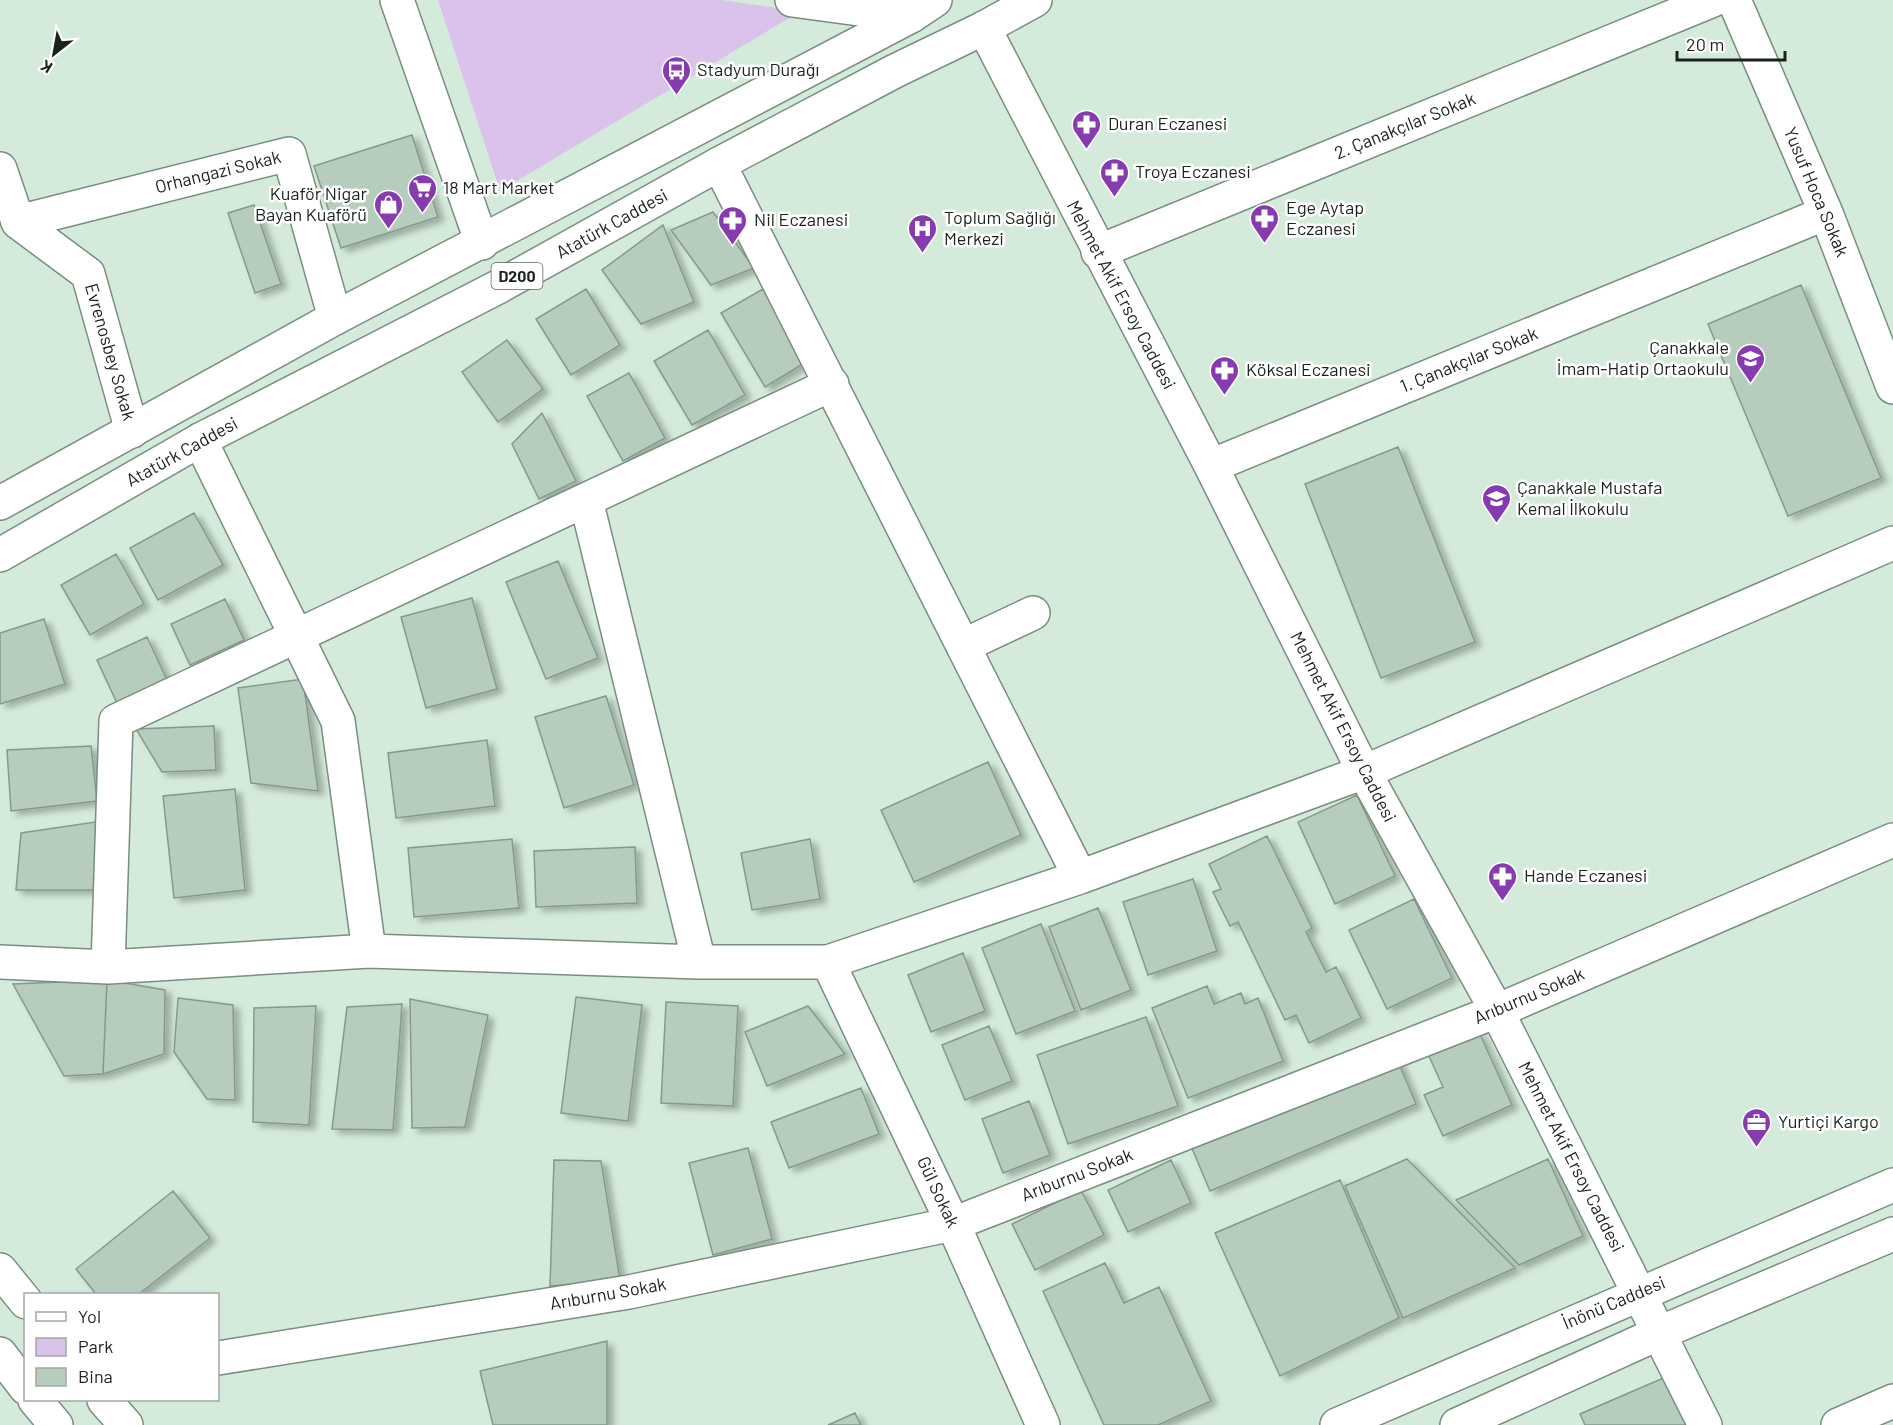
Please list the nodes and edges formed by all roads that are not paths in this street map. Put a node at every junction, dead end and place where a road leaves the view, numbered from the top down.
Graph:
1 (397, 0) edge
2 (792, 0) edge
3 (1035, 0) edge
4 (1712, 0) edge
5 (1734, 0) edge
6 (923, 8) edge
7 (984, 28) junction
8 (719, 164) junction
9 (0, 169) edge
10 (1826, 213) junction
11 (18, 222) junction
12 (482, 243) junction
13 (1098, 252) junction
14 (335, 318) junction
15 (832, 384) junction
16 (1893, 387) edge
17 (132, 431) junction
18 (200, 440) junction
19 (1211, 466) junction
20 (586, 500) junction
21 (0, 504) edge
22 (1893, 543) edge
23 (0, 555) edge
24 (1033, 613) dead end
25 (297, 637) junction
26 (963, 646) junction
27 (1364, 772) junction
28 (1893, 840) edge
29 (1080, 877) junction
30 (369, 951) junction
31 (0, 962) edge
32 (699, 962) junction
33 (828, 962) junction
34 (108, 967) junction
35 (1497, 1011) junction
36 (1893, 1185) edge
37 (953, 1224) junction
38 (1893, 1234) edge
39 (0, 1270) edge
40 (1640, 1292) junction
41 (24, 1300) edge
42 (1657, 1334) junction
43 (0, 1354) edge
44 (219, 1358) edge
45 (24, 1385) edge
46 (35, 1401) edge
47 (105, 1401) edge
48 (1893, 1401) edge
49 (56, 1425) edge
50 (126, 1425) edge
51 (1043, 1425) edge
52 (1336, 1425) edge
53 (1457, 1425) edge
54 (1705, 1425) edge
55 (1838, 1425) edge

1 - 12 main road
2 - 6 main road
3 - 7 main road, Atatürk Caddesi / D200
4 - 13 main road, 2. Çanakçılar Sokak
5 - 10 main road, Yusuf Hoca Sokak
6 - 12 main road, D200
7 - 8 main road, Atatürk Caddesi / D200
7 - 13 main road, Mehmet Akif Ersoy Caddesi
8 - 15 main road
8 - 18 main road, Atatürk Caddesi / D200
9 - 11 main road
10 - 16 main road, Yusuf Hoca Sokak
10 - 19 main road, 1. Çanakçılar Sokak
11 - 14 main road, Orhangazi Sokak
11 - 17 main road, Evrenosbey Sokak
12 - 14 main road, D200
13 - 19 main road, Mehmet Akif Ersoy Caddesi
14 - 17 main road, D200
15 - 20 main road
15 - 26 main road
17 - 21 main road, D200
18 - 23 main road, Atatürk Caddesi / D200
18 - 25 main road
19 - 27 main road, Mehmet Akif Ersoy Caddesi
20 - 25 main road
20 - 32 main road
22 - 27 main road
24 - 26 main road
25 - 30 main road
25 - 34 main road
26 - 29 main road
27 - 29 main road
27 - 35 main road, Mehmet Akif Ersoy Caddesi
28 - 35 main road, Arıburnu Sokak
29 - 33 main road
30 - 32 main road
30 - 34 main road
31 - 34 main road
32 - 33 main road
33 - 37 main road, Gül Sokak
35 - 37 main road, Arıburnu Sokak
35 - 40 main road, Mehmet Akif Ersoy Caddesi
36 - 40 main road, İnönü Caddesi
37 - 44 main road, Arıburnu Sokak
37 - 51 main road, Gül Sokak
38 - 42 main road
39 - 41 main road
40 - 42 main road, Mehmet Akif Ersoy Caddesi
40 - 52 main road, İnönü Caddesi
42 - 53 main road
42 - 54 main road, Mehmet Akif Ersoy Caddesi
43 - 45 main road
46 - 49 main road
47 - 50 main road
48 - 55 main road

